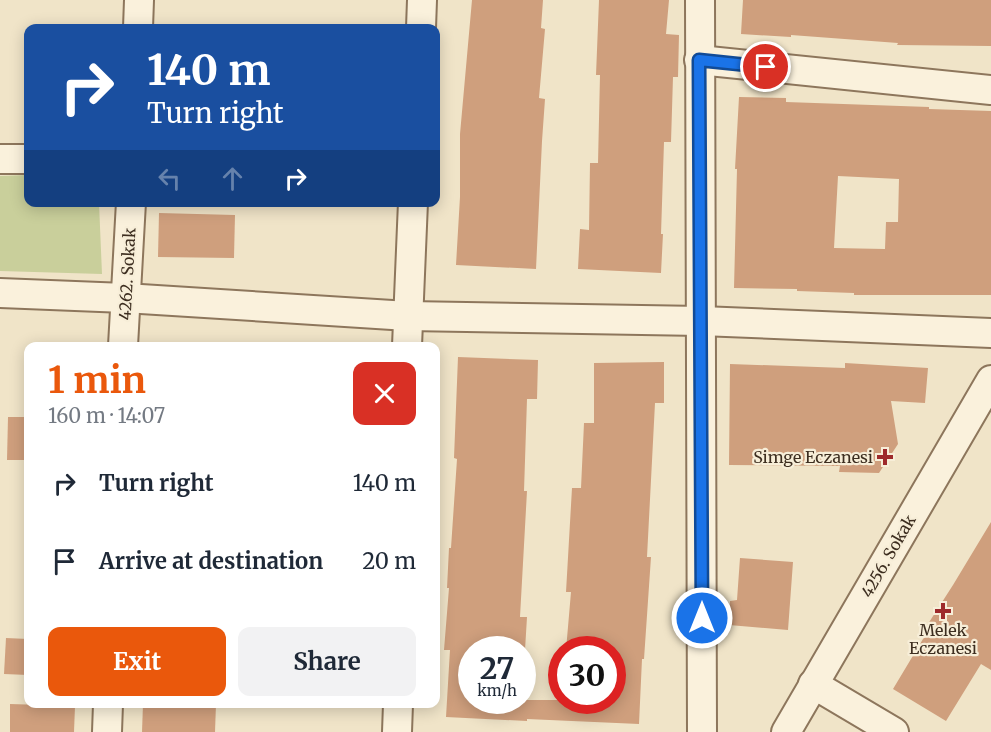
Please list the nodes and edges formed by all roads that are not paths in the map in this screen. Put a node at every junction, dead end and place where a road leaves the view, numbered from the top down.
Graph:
1 (139, 0) edge
2 (422, 0) edge
3 (700, 0) edge
4 (138, 24) edge
5 (421, 24) edge
6 (699, 60) junction
7 (991, 90) edge
8 (0, 159) edge
9 (24, 159) edge
10 (131, 207) edge
11 (413, 207) edge
12 (0, 293) edge
13 (125, 298) junction
14 (408, 316) junction
15 (701, 321) junction
16 (991, 333) edge
17 (123, 342) edge
18 (407, 342) edge
19 (991, 380) edge
20 (813, 684) junction
21 (108, 708) edge
22 (398, 708) edge
23 (107, 732) edge
24 (397, 732) edge
25 (702, 732) edge
26 (786, 732) edge
27 (894, 732) edge

1 - 4 street
2 - 5 street
3 - 6 street
6 - 7 street
6 - 15 street
8 - 9 street
10 - 13 street, 4262. Sokak
11 - 14 street
12 - 13 street
13 - 14 street
13 - 17 street, 4262. Sokak
14 - 15 street
14 - 18 street
15 - 16 street
15 - 25 street
19 - 20 street, 4256. Sokak
20 - 26 street, 4256. Sokak
20 - 27 street
21 - 23 street
22 - 24 street

